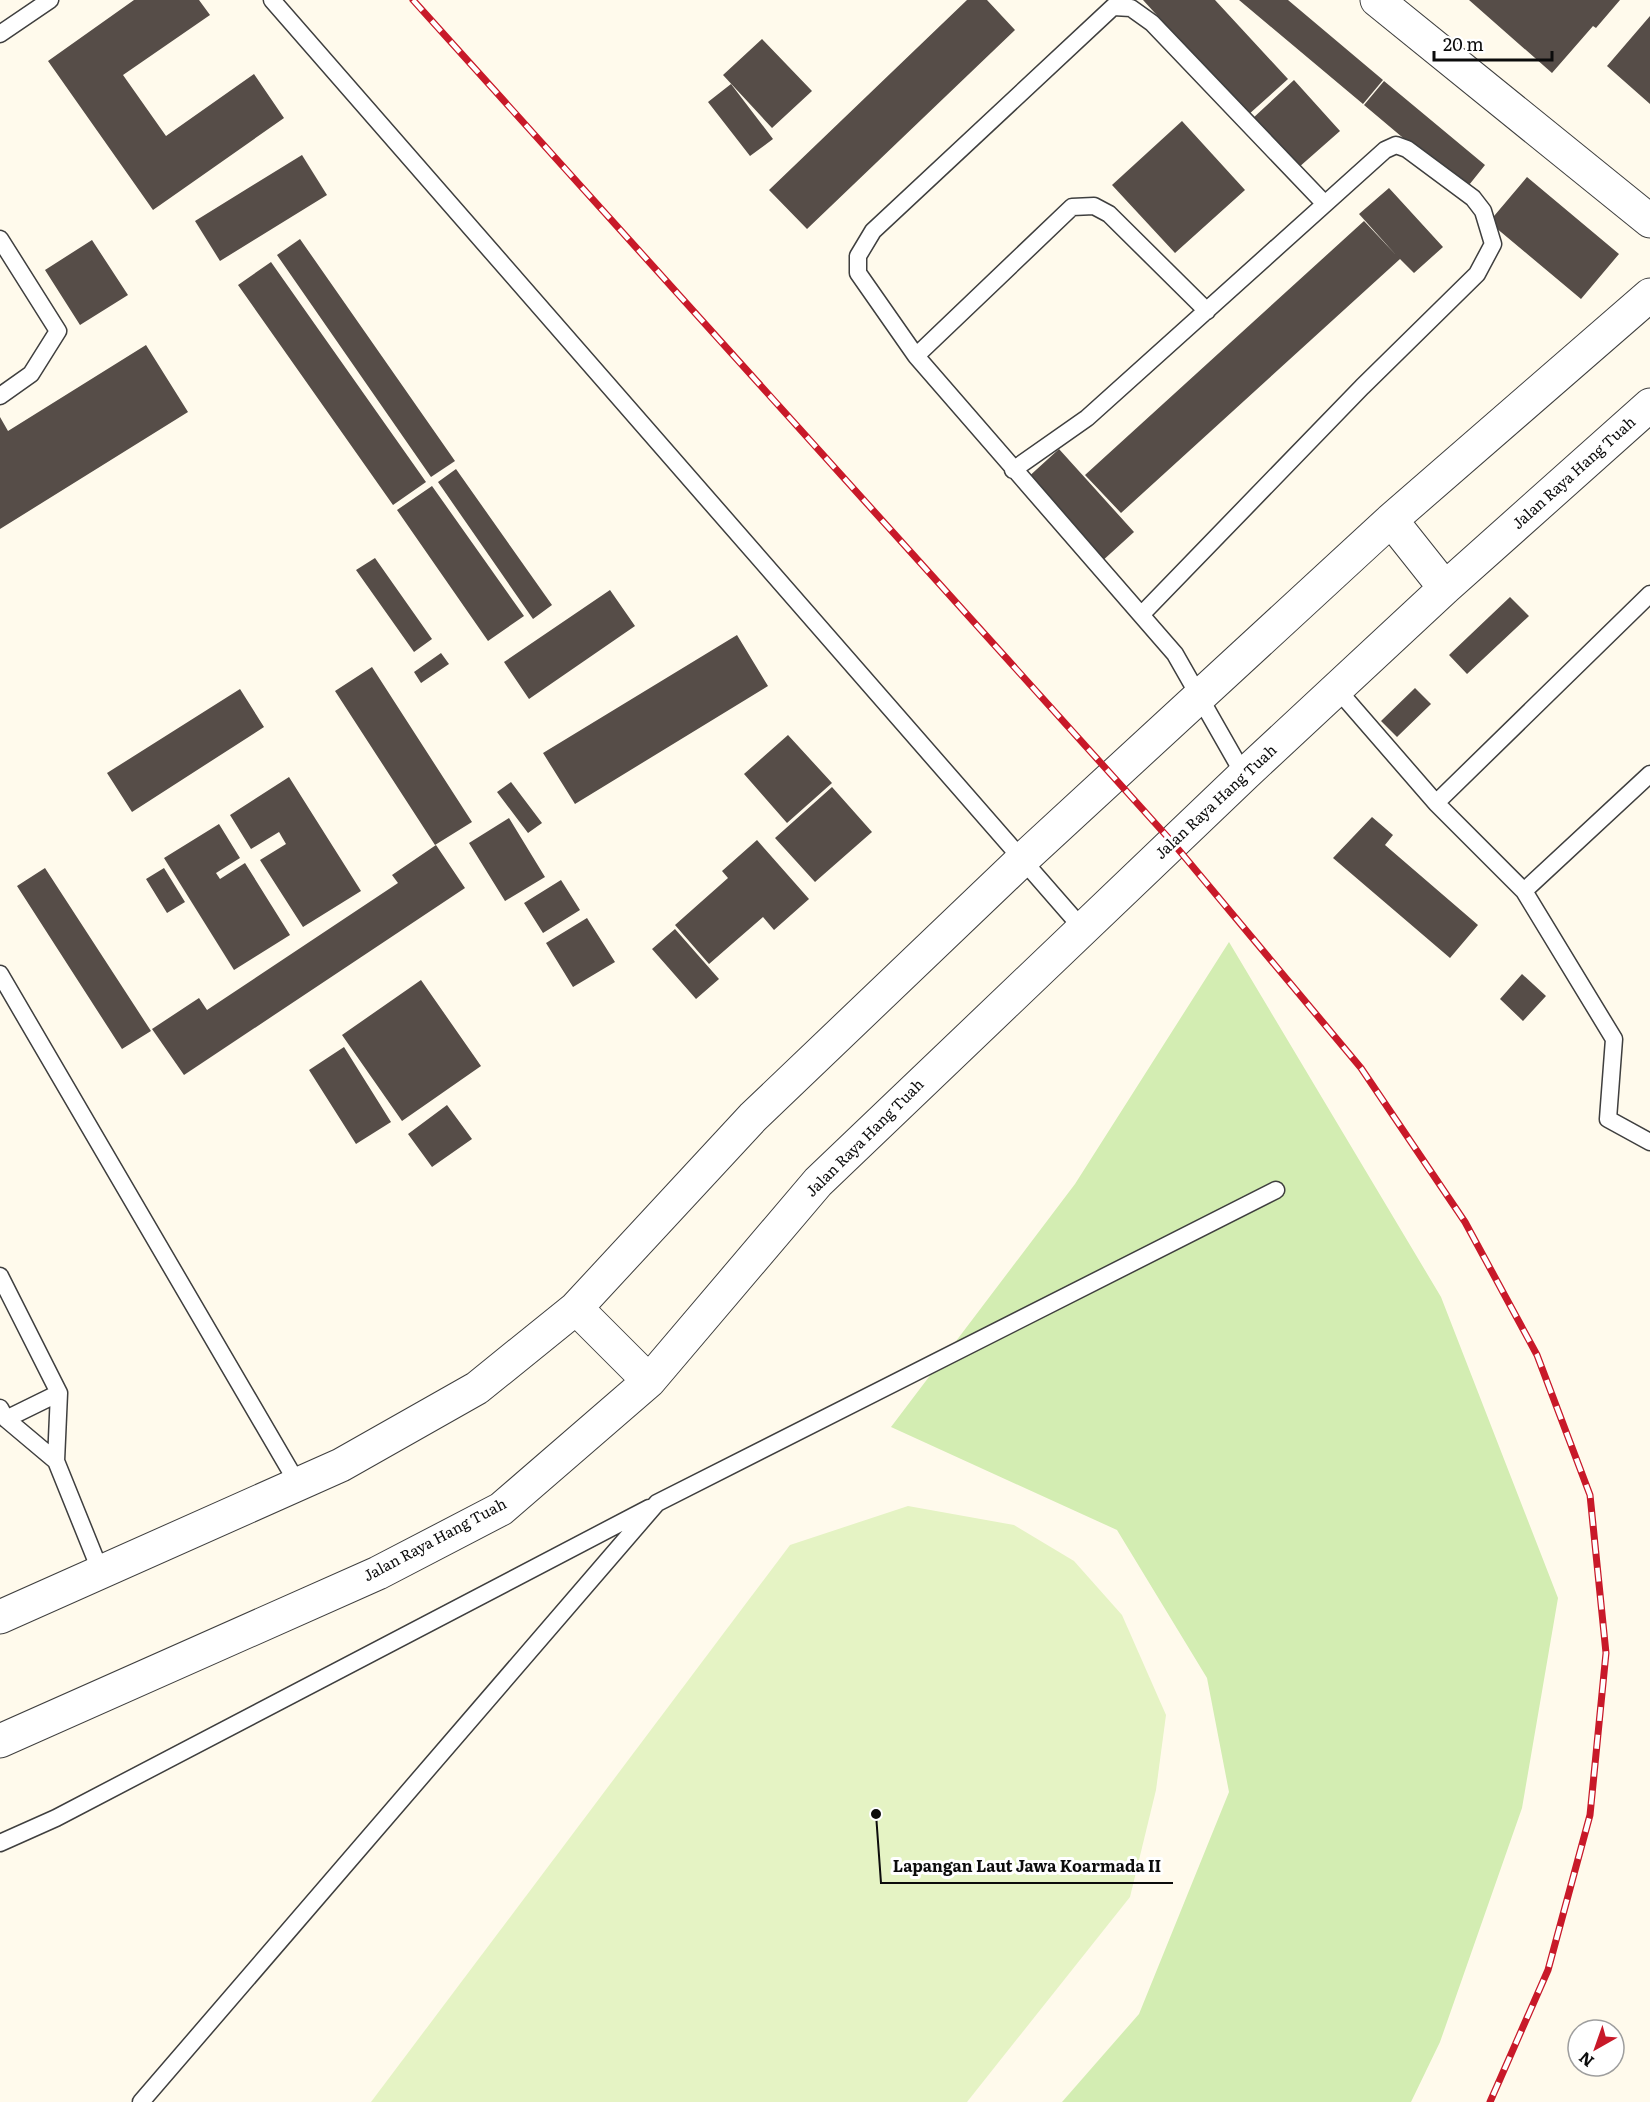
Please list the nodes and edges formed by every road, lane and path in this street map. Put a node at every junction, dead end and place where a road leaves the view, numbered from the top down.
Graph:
1 (50, 0) edge
2 (272, 0) edge
3 (1377, 0) edge
4 (0, 34) edge
5 (1325, 204) junction
6 (1650, 221) edge
7 (0, 239) edge
8 (1650, 295) edge
9 (1207, 311) junction
10 (916, 356) junction
11 (0, 396) edge
12 (1650, 405) edge
13 (1014, 470) junction
14 (1391, 520) junction
15 (1445, 588) junction
16 (1650, 594) edge
17 (1142, 614) junction
18 (1337, 688) junction
19 (1199, 695) junction
20 (1650, 774) edge
21 (1244, 775) junction
22 (1436, 803) junction
23 (1023, 859) junction
24 (1524, 891) junction
25 (1082, 928) junction
26 (0, 974) edge
27 (1650, 1142) edge
28 (1276, 1190) dead end
29 (0, 1276) edge
30 (576, 1308) junction
31 (649, 1381) junction
32 (59, 1393) junction
33 (3, 1413) edge
34 (56, 1461) junction
35 (298, 1484) junction
36 (657, 1503) junction
37 (100, 1570) junction
38 (0, 1617) edge
39 (0, 1741) edge
40 (0, 1843) edge
41 (141, 2102) edge

1 - 4 lane
2 - 23 lane
3 - 6 street
5 - 9 lane
5 - 10 lane
5 - 17 lane
7 - 11 lane
8 - 14 street
9 - 10 lane
9 - 13 lane
10 - 13 lane
12 - 15 street, Jalan Raya Hang Tuah
13 - 17 lane
14 - 15 street
14 - 19 street
15 - 18 street, Jalan Raya Hang Tuah
16 - 22 lane
17 - 19 lane
18 - 21 street, Jalan Raya Hang Tuah
18 - 22 lane
19 - 21 lane
19 - 23 street
20 - 24 lane
21 - 25 street, Jalan Raya Hang Tuah
22 - 24 lane
23 - 25 lane
23 - 30 street
24 - 27 lane
25 - 31 street, Jalan Raya Hang Tuah
26 - 35 lane
28 - 36 lane
29 - 32 lane
30 - 31 street
30 - 35 street
31 - 39 street, Jalan Raya Hang Tuah
32 - 33 lane
32 - 34 lane
33 - 34 lane
34 - 37 lane
35 - 37 street
36 - 40 lane
36 - 41 lane
37 - 38 street

